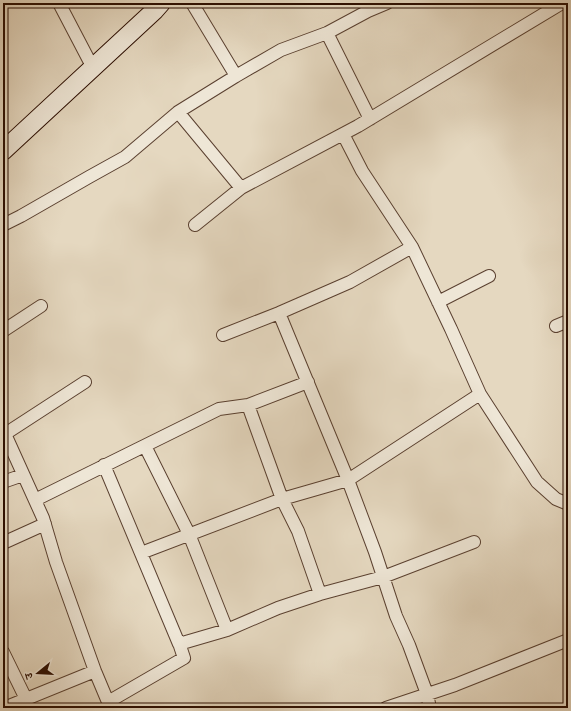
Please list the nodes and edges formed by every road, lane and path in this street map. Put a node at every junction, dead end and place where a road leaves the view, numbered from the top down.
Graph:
1 (59, 3) edge
2 (162, 3) edge
3 (192, 3) edge
4 (387, 3) edge
5 (562, 3) edge
6 (327, 33) junction
7 (93, 68) junction
8 (236, 76) junction
9 (178, 112) junction
10 (370, 119) junction
11 (343, 134) junction
12 (3, 151) edge
13 (241, 188) junction
14 (3, 225) edge
15 (195, 225) dead end
16 (412, 247) junction
17 (490, 276) dead end
18 (438, 302) junction
19 (41, 306) dead end
20 (280, 313) junction
21 (568, 321) edge
22 (556, 326) dead end
23 (3, 331) edge
24 (223, 335) dead end
25 (85, 382) dead end
26 (308, 382) junction
27 (480, 394) junction
28 (248, 405) junction
29 (4, 433) edge
30 (145, 446) junction
31 (104, 465) junction
32 (23, 475) junction
33 (348, 480) junction
34 (3, 482) edge
35 (282, 499) junction
36 (35, 500) junction
37 (568, 504) edge
38 (45, 524) junction
39 (189, 534) junction
40 (474, 542) dead end
41 (3, 543) edge
42 (141, 553) junction
43 (383, 577) junction
44 (320, 594) junction
45 (227, 630) junction
46 (178, 640) junction
47 (568, 640) edge
48 (3, 652) edge
49 (95, 670) junction
50 (427, 694) junction
51 (26, 699) junction
52 (109, 705) edge
53 (4, 708) edge
54 (386, 708) edge
55 (430, 708) edge

1 - 7 street
2 - 7 street
3 - 8 street
4 - 6 street
5 - 10 street
6 - 8 street
6 - 10 street
7 - 12 street
8 - 9 street
9 - 13 street
9 - 14 street
10 - 11 street
11 - 13 street
11 - 16 street
13 - 15 street
16 - 18 street
16 - 20 street
17 - 18 street
18 - 27 street
19 - 23 street
20 - 24 street
20 - 26 street
21 - 22 street
25 - 29 street
26 - 28 street
26 - 33 street
27 - 33 street
27 - 37 street
28 - 30 street
28 - 35 street
29 - 32 street
30 - 31 street
30 - 39 street
31 - 36 street
31 - 42 street
32 - 34 street
32 - 36 street
33 - 35 street
33 - 43 street
35 - 39 street
35 - 44 street
36 - 38 street
38 - 41 street
38 - 49 street
39 - 42 street
39 - 45 street
40 - 43 street
42 - 46 street
43 - 44 street
43 - 50 street
44 - 45 street
45 - 46 street
46 - 52 street
47 - 50 street
48 - 51 street
49 - 51 street
49 - 52 street
50 - 54 street
50 - 55 street
51 - 53 street

